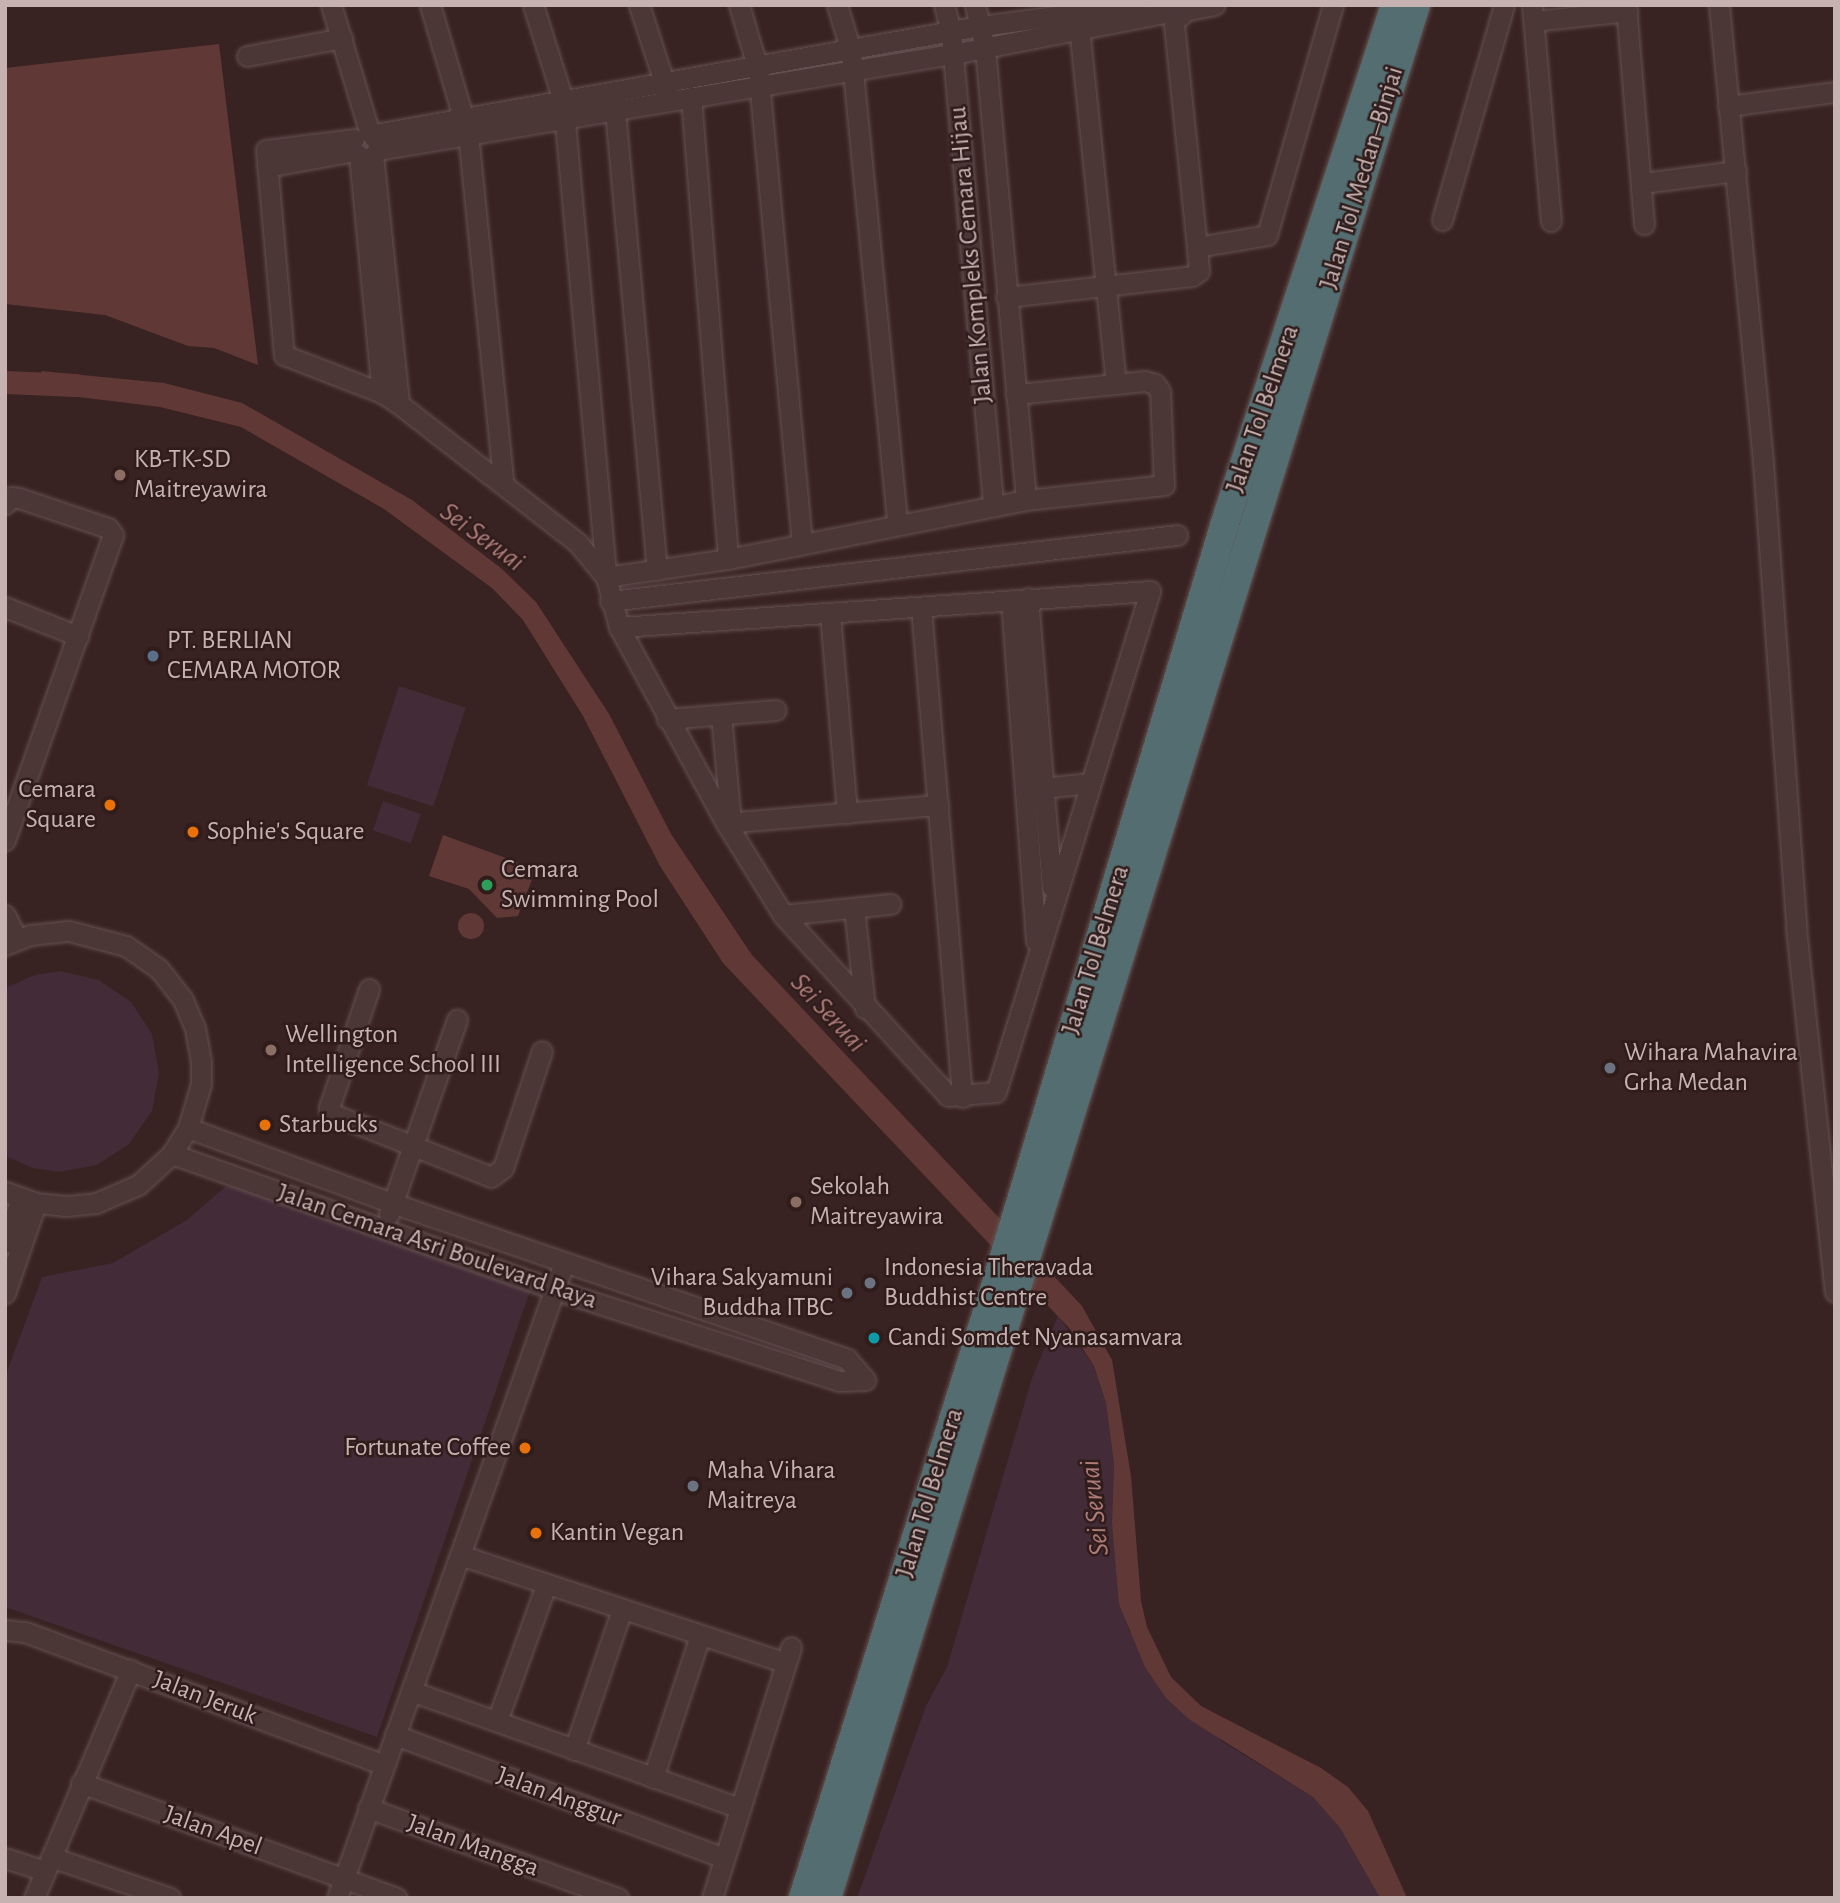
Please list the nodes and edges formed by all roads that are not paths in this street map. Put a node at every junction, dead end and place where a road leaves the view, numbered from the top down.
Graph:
1 (320, 5) edge
2 (331, 5) edge
3 (430, 5) edge
4 (533, 5) edge
5 (639, 5) edge
6 (739, 5) edge
7 (837, 5) edge
8 (944, 5) edge
9 (975, 5) edge
10 (1136, 5) edge
11 (1215, 5) edge
12 (1333, 5) edge
13 (1395, 5) edge
14 (1416, 5) edge
15 (1504, 5) edge
16 (1719, 5) edge
17 (1627, 8) edge
18 (1179, 10) edge
19 (1533, 13) edge
20 (1078, 16) edge
21 (966, 29) junction
22 (336, 40) junction
23 (970, 51) junction
24 (247, 56) dead end
25 (852, 61) junction
26 (759, 77) junction
27 (668, 92) junction
28 (1835, 92) edge
29 (691, 97) junction
30 (1728, 106) junction
31 (564, 109) junction
32 (615, 110) junction
33 (467, 127) junction
34 (365, 143) junction
35 (1735, 171) junction
36 (1642, 183) junction
37 (1442, 220) dead end
38 (1551, 221) dead end
39 (1644, 224) dead end
40 (1202, 246) junction
41 (1104, 287) junction
42 (1006, 297) junction
43 (1116, 384) junction
44 (382, 393) junction
45 (1016, 394) junction
46 (399, 404) junction
47 (503, 480) junction
48 (1026, 500) junction
49 (5, 504) edge
50 (993, 506) junction
51 (1259, 512) joint
52 (897, 524) junction
53 (1177, 535) dead end
54 (802, 544) junction
55 (728, 559) junction
56 (657, 570) junction
57 (606, 577) junction
58 (1019, 599) junction
59 (610, 601) junction
60 (5, 607) edge
61 (921, 607) junction
62 (830, 614) junction
63 (619, 626) junction
64 (78, 636) junction
65 (776, 710) dead end
66 (721, 715) junction
67 (667, 719) junction
68 (1090, 783) junction
69 (1043, 788) junction
70 (938, 806) junction
71 (847, 813) junction
72 (728, 823) junction
73 (5, 839) edge
74 (1053, 896) junction
75 (890, 904) dead end
76 (854, 908) junction
77 (5, 915) edge
78 (783, 915) junction
79 (11, 942) edge
80 (1038, 956) junction
81 (369, 989) dead end
82 (865, 1008) junction
83 (457, 1020) dead end
84 (542, 1051) dead end
85 (962, 1097) junction
86 (188, 1128) junction
87 (412, 1146) junction
88 (172, 1154) junction
89 (21, 1198) edge
90 (392, 1203) junction
91 (1025, 1220) junction
92 (383, 1230) junction
93 (9, 1252) edge
94 (564, 1263) junction
95 (1006, 1286) junction
96 (553, 1289) junction
97 (1835, 1292) edge
98 (5, 1293) edge
99 (710, 1310) junction
100 (703, 1335) junction
101 (460, 1555) junction
102 (546, 1585) junction
103 (622, 1609) junction
104 (5, 1621) edge
105 (15, 1631) edge
106 (700, 1636) junction
107 (131, 1670) junction
108 (411, 1691) junction
109 (497, 1721) junction
110 (394, 1735) junction
111 (574, 1750) junction
112 (384, 1765) junction
113 (653, 1778) junction
114 (81, 1783) junction
115 (368, 1808) junction
116 (739, 1808) junction
117 (5, 1858) edge
118 (724, 1858) junction
119 (48, 1864) junction
120 (344, 1879) junction
121 (34, 1898) edge
122 (170, 1898) edge
123 (337, 1898) edge
124 (397, 1898) edge
125 (618, 1898) edge
126 (712, 1898) edge
127 (803, 1898) edge
128 (827, 1898) edge

1 - 22 street
2 - 22 street
3 - 33 street
4 - 31 street
5 - 27 street
6 - 26 street
7 - 25 street
8 - 21 street, Jalan Kompleks Cemara Hijau
9 - 21 street, Jalan Kompleks Cemara Hijau
10 - 20 street
11 - 18 street
12 - 40 street
13 - 91 highway, Jalan Tol Belmera
14 - 51 highway, Jalan Tol Medan–Binjai
15 - 37 street
16 - 30 street
17 - 19 street
17 - 36 street
18 - 20 street
18 - 40 street
19 - 38 street
20 - 21 street
20 - 23 street
20 - 41 street
21 - 23 street, Jalan Kompleks Cemara Hijau
21 - 23 street, Jalan Kompleks Cemara Hijau
21 - 25 street
22 - 24 street
22 - 34 street
23 - 25 street
23 - 42 street, Jalan Kompleks Cemara Hijau
23 - 50 street, Jalan Kompleks Cemara Hijau
25 - 26 street
25 - 52 street
26 - 27 street
26 - 29 street
26 - 54 street
27 - 29 street
27 - 31 street
27 - 32 street
28 - 30 street
29 - 55 street
30 - 35 street
31 - 32 street
31 - 33 street
31 - 57 street
32 - 56 street
33 - 34 street
33 - 47 street
34 - 44 street
34 - 44 street
34 - 46 street
35 - 36 street
35 - 97 street
36 - 39 street
40 - 41 street
41 - 42 street
41 - 43 street
42 - 45 street, Jalan Kompleks Cemara Hijau
43 - 45 street
43 - 48 street
44 - 46 street
45 - 48 street, Jalan Kompleks Cemara Hijau
46 - 47 street
47 - 57 street
48 - 50 street
49 - 64 street
50 - 52 street
51 - 91 highway, Jalan Tol Belmera
52 - 54 street
53 - 59 street
54 - 55 street
55 - 56 street
56 - 57 street
57 - 59 street
58 - 61 street
58 - 68 street
58 - 69 street
58 - 80 street
59 - 63 street
60 - 64 street
61 - 62 street
61 - 70 street
62 - 63 street
62 - 71 street
63 - 67 street
64 - 73 street
65 - 66 street
66 - 67 street
66 - 72 street
67 - 72 street
68 - 69 street
68 - 74 street
69 - 74 street
70 - 71 street
70 - 85 street
71 - 72 street
72 - 78 street
74 - 80 street
75 - 76 street
76 - 78 street
76 - 82 street
77 - 79 street
78 - 82 street
79 - 86 street
80 - 85 street
81 - 87 street
82 - 85 street
83 - 87 street
84 - 87 street
86 - 88 street
86 - 90 street, Jalan Cemara Asri Boulevard Raya
87 - 90 street
88 - 89 street
88 - 92 street, Jalan Cemara Asri Boulevard Raya
89 - 93 street
90 - 92 street
90 - 94 street, Jalan Cemara Asri Boulevard Raya
91 - 95 highway, Jalan Tol Belmera
92 - 96 street, Jalan Cemara Asri Boulevard Raya
93 - 98 street
94 - 96 street
94 - 99 street, Jalan Cemara Asri Boulevard Raya
95 - 127 highway, Jalan Tol Belmera
95 - 128 highway, Jalan Tol Belmera
96 - 100 street, Jalan Cemara Asri Boulevard Raya
96 - 101 street
99 - 100 street
99 - 100 street, Jalan Cemara Asri Boulevard Raya
101 - 102 street
101 - 108 street
102 - 103 street
102 - 109 street
103 - 106 street
103 - 111 street
104 - 105 street, Jalan Jeruk
105 - 107 street, Jalan Jeruk
106 - 113 street
106 - 116 street
107 - 112 street, Jalan Jeruk
107 - 114 street
108 - 109 street
108 - 110 street
109 - 111 street
110 - 112 street
110 - 118 street, Jalan Anggur
111 - 113 street
112 - 115 street
113 - 116 street
114 - 119 street
114 - 120 street, Jalan Apel
115 - 120 street
115 - 125 street, Jalan Mangga
116 - 118 street
117 - 119 street
118 - 126 street
119 - 121 street
119 - 122 street
120 - 123 street
120 - 124 street, Jalan Apel

